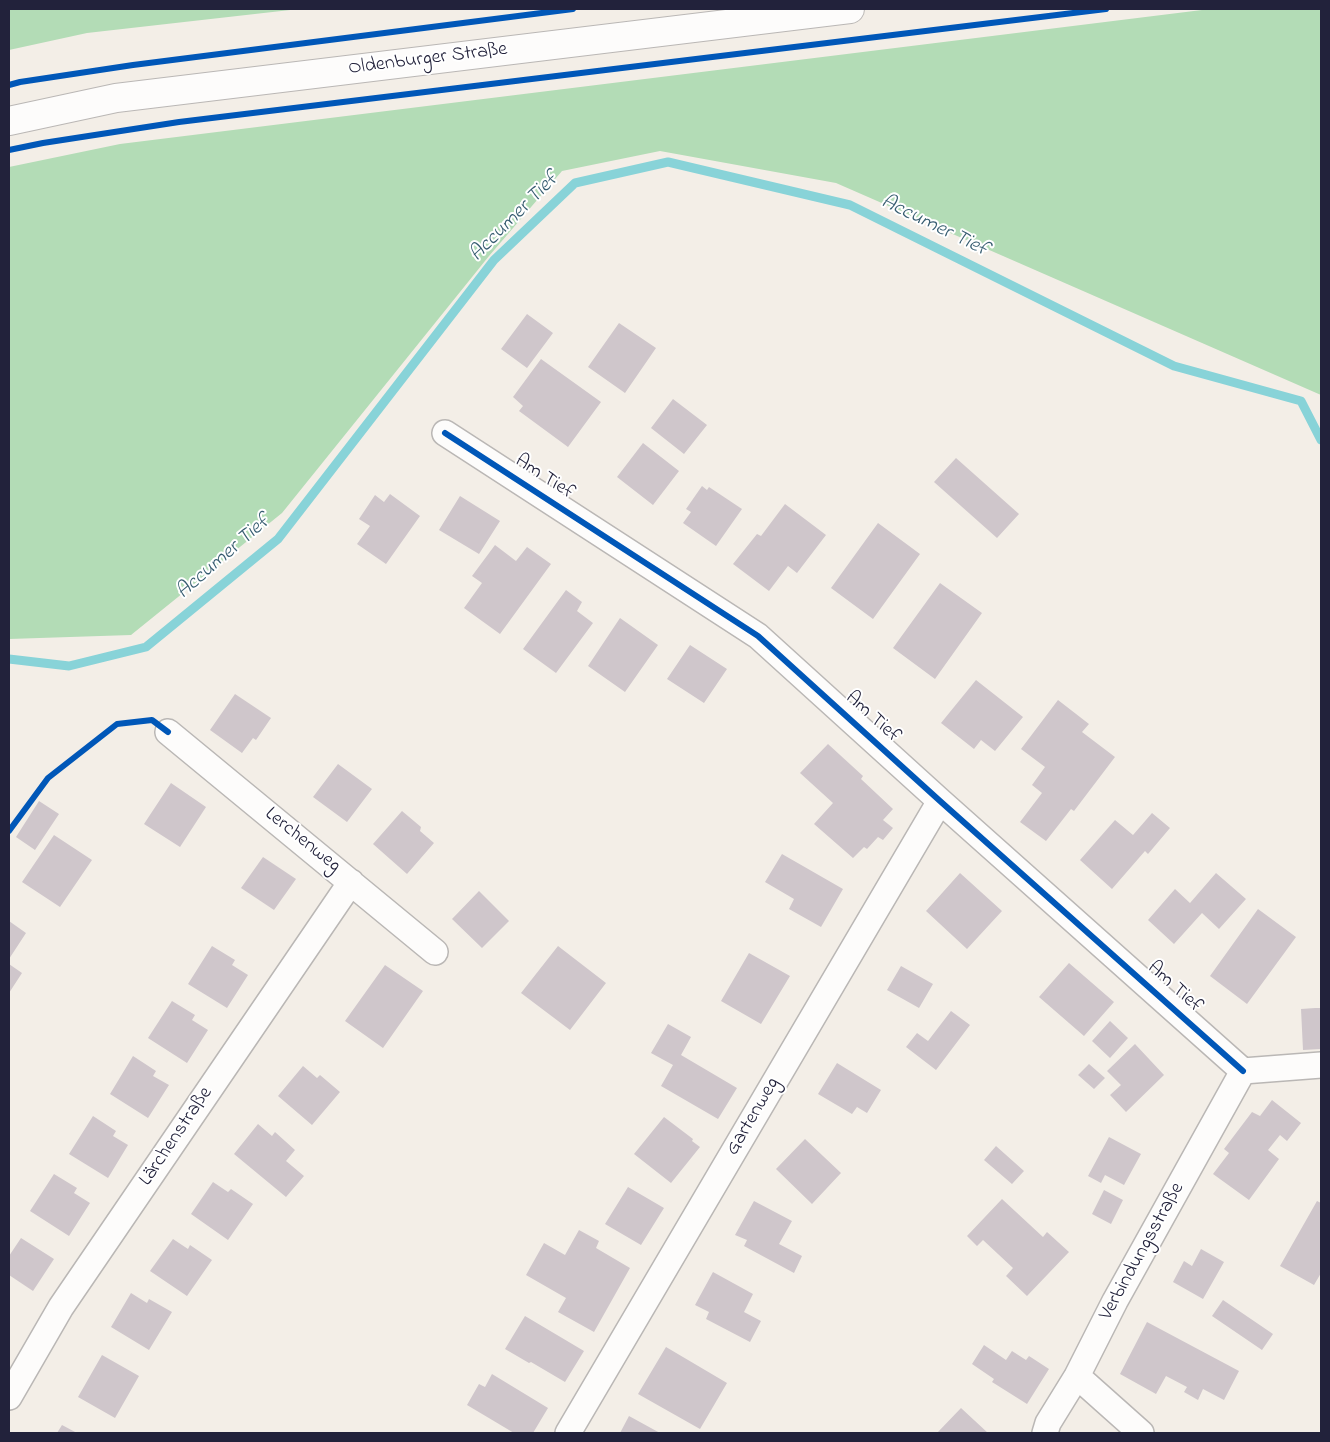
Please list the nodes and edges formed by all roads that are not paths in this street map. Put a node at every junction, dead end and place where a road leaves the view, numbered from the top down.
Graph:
1 (850, 9) edge
2 (9, 121) edge
3 (445, 433) dead end
4 (168, 732) dead end
5 (940, 801) junction
6 (351, 882) junction
7 (435, 952) dead end
8 (1321, 1065) edge
9 (1243, 1071) junction
10 (1077, 1376) junction
11 (9, 1397) edge
12 (568, 1433) edge
13 (1045, 1433) edge
14 (1141, 1433) edge

1 - 2 main road, Oldenburger Straße
3 - 5 street, Am Tief
4 - 6 street, Lerchenweg
5 - 9 street, Am Tief
5 - 12 street, Gartenweg
6 - 7 street, Lerchenweg
6 - 11 street, Lärchenstraße
8 - 9 street
9 - 10 street, Verbindungsstraße
10 - 13 street, Verbindungsstraße
10 - 14 street

